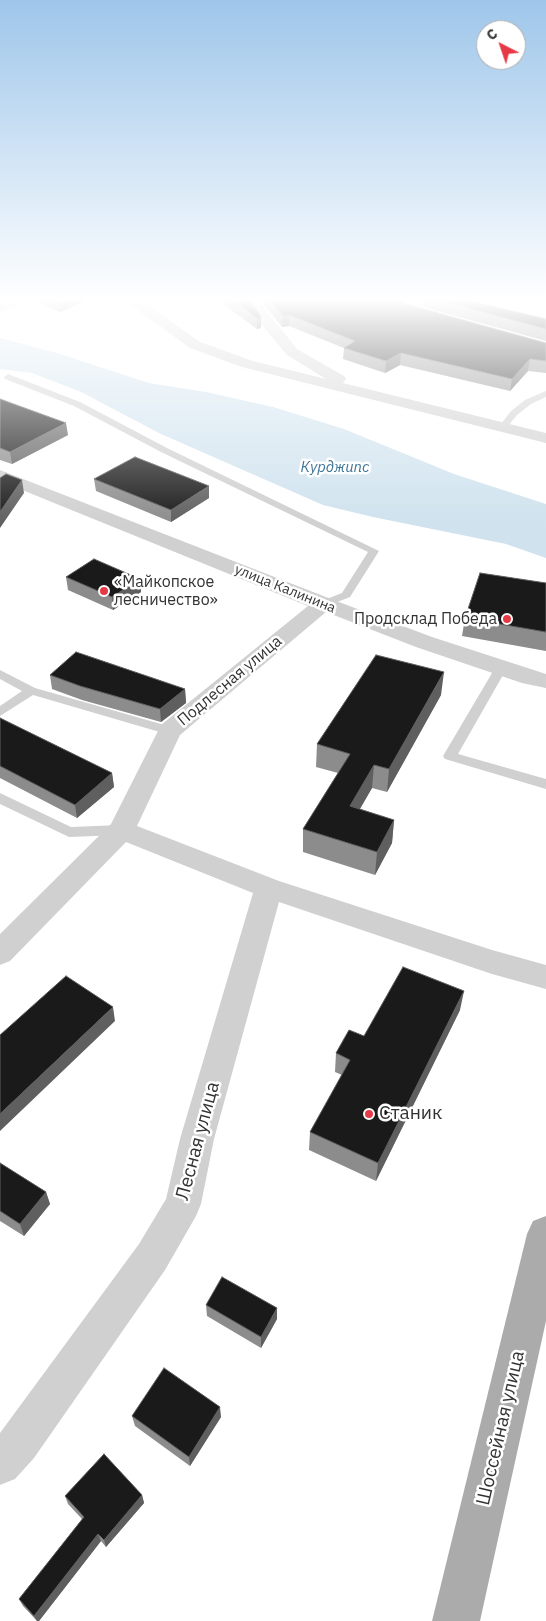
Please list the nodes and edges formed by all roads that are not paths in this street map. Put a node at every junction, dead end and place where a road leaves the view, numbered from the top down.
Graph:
1 (285, 374) edge
2 (328, 374) edge
3 (8, 377) dead end
4 (362, 394) junction
5 (546, 394) edge
6 (501, 429) junction
7 (546, 438) edge
8 (4, 480) edge
9 (322, 604) junction
10 (501, 668) junction
11 (0, 674) edge
12 (546, 681) edge
13 (31, 691) junction
14 (0, 712) edge
15 (170, 731) junction
16 (546, 784) edge
17 (0, 798) edge
18 (122, 830) junction
19 (269, 888) junction
20 (0, 953) edge
21 (546, 977) edge
22 (546, 1234) edge
23 (0, 1464) edge
24 (456, 1621) edge

1 - 4 street
2 - 4 street
3 - 9 lane
4 - 6 street
5 - 6 lane
6 - 7 street
8 - 9 street, улица Калинина
9 - 10 street, улица Калинина
9 - 15 street, Подлесная улица
10 - 12 street, улица Калинина
10 - 16 lane
11 - 13 lane
13 - 14 lane
13 - 15 lane
15 - 18 street, Подлесная улица
17 - 18 lane
18 - 19 street
18 - 20 street, Подлесная улица
19 - 21 street
19 - 23 street, Лесная улица
22 - 24 main road, Шоссейная улица

